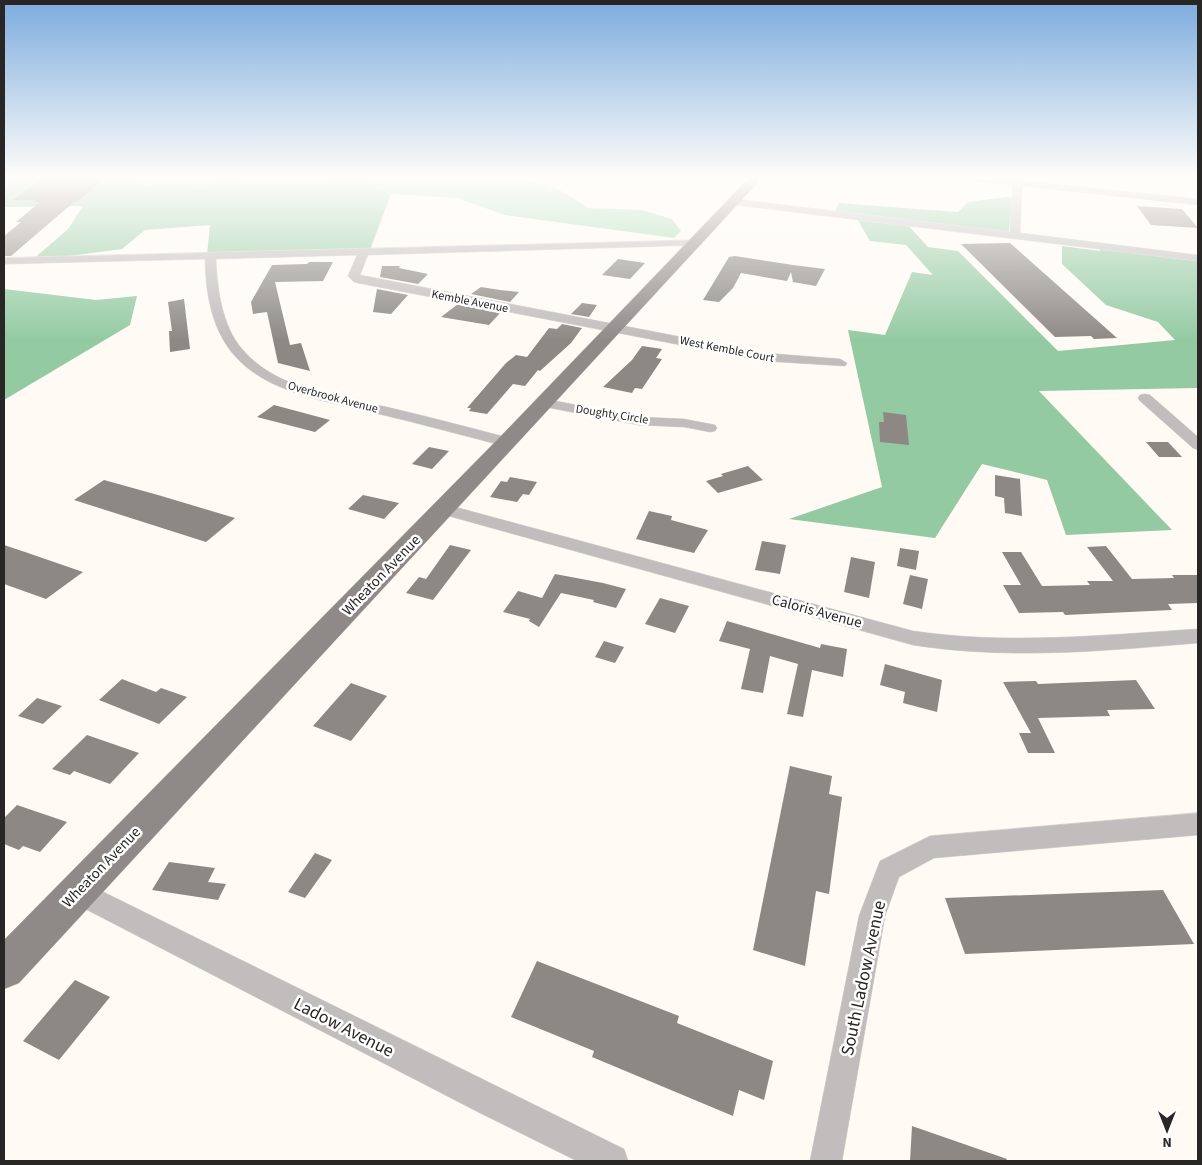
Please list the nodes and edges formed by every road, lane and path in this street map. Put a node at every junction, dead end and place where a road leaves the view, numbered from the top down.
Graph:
1 (707, 232) edge
2 (985, 232) edge
3 (1015, 232) edge
4 (1015, 236) junction
5 (697, 243) junction
6 (364, 251) junction
7 (210, 255) junction
8 (1198, 258) edge
9 (4, 261) edge
10 (615, 329) junction
11 (840, 363) dead end
12 (1145, 398) dead end
13 (545, 402) junction
14 (710, 428) dead end
15 (508, 442) junction
16 (1198, 445) edge
17 (444, 509) junction
18 (1198, 636) edge
19 (1198, 824) edge
20 (77, 891) junction
21 (4, 969) edge
22 (612, 1161) edge
23 (826, 1161) edge

1 - 5 main road, Wheaton Avenue
2 - 4 street
3 - 4 street
4 - 8 street
5 - 6 street
5 - 10 main road, Wheaton Avenue
6 - 7 street
6 - 10 street, Kemble Avenue
7 - 9 street
7 - 15 street, Overbrook Avenue
10 - 11 street, West Kemble Court
10 - 13 main road, Wheaton Avenue
12 - 16 street
13 - 14 street, Doughty Circle
13 - 15 main road, Wheaton Avenue
15 - 17 main road, Wheaton Avenue
17 - 18 street, Caloris Avenue
17 - 20 main road, Wheaton Avenue
19 - 23 street, South Ladow Avenue
20 - 21 main road, Wheaton Avenue
20 - 22 street, Ladow Avenue

